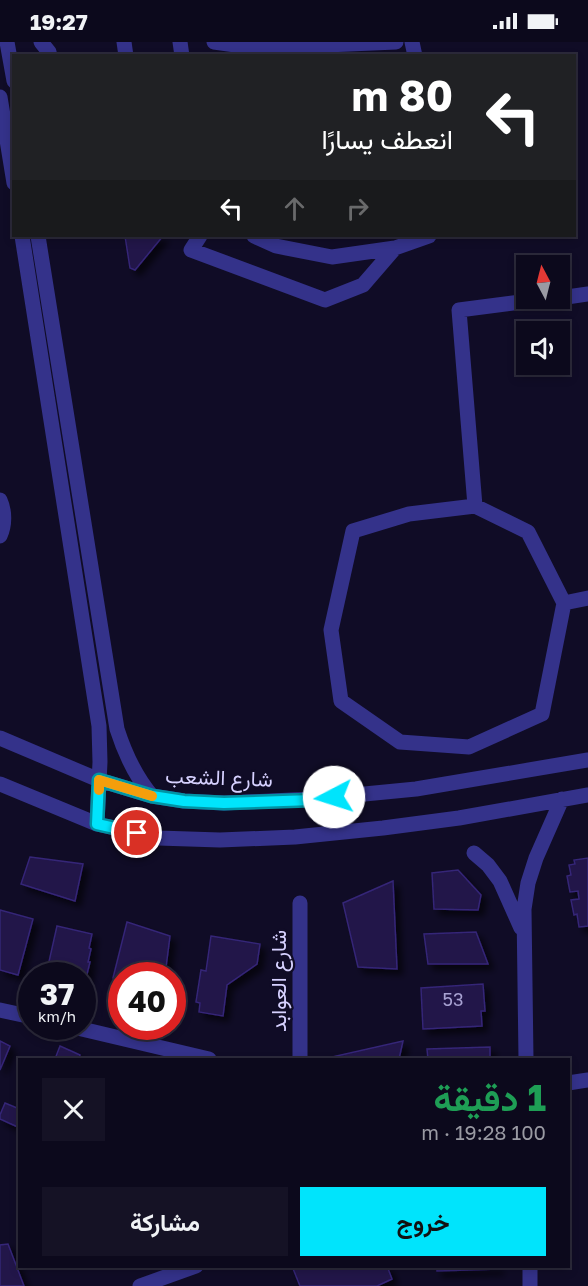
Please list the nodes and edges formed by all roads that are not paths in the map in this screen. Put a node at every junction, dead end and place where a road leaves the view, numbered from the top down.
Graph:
1 (7, 42) edge
2 (214, 42) edge
3 (396, 42) edge
4 (260, 52) edge
5 (12, 70) edge
6 (0, 97) edge
7 (12, 171) edge
8 (22, 237) edge
9 (38, 237) edge
10 (199, 237) edge
11 (256, 237) edge
12 (426, 237) edge
13 (396, 248) junction
14 (588, 294) edge
15 (570, 297) edge
16 (516, 303) edge
17 (0, 500) edge
18 (475, 506) junction
19 (0, 536) edge
20 (588, 598) edge
21 (564, 603) junction
22 (0, 738) edge
23 (588, 760) edge
24 (99, 780) junction
25 (0, 784) edge
26 (588, 795) edge
27 (152, 796) junction
28 (562, 799) junction
29 (97, 824) junction
30 (474, 853) dead end
31 (300, 903) dead end
32 (524, 935) junction
33 (0, 1010) edge
34 (18, 1014) edge
35 (96, 1032) edge
36 (205, 1058) edge
37 (300, 1058) edge
38 (526, 1058) edge
39 (588, 1080) edge
40 (570, 1083) edge
41 (190, 1268) edge
42 (530, 1268) edge
43 (140, 1286) edge
44 (530, 1286) edge

1 - 5 street
2 - 4 street
3 - 4 street
6 - 7 street
8 - 24 street
9 - 27 street
10 - 13 street
11 - 13 street
12 - 13 street
14 - 15 street
16 - 18 street
17 - 19 street
18 - 21 street
18 - 21 street
20 - 21 street
22 - 24 street, شارع الشعب
23 - 27 street, شارع الشعب
24 - 27 street, شارع الشعب
24 - 29 street
25 - 29 street
26 - 28 street
28 - 29 street
28 - 32 street
30 - 32 street
31 - 37 street, شارع العوابد
32 - 38 street
33 - 34 street
35 - 36 street
39 - 40 street
41 - 43 street
42 - 44 street

